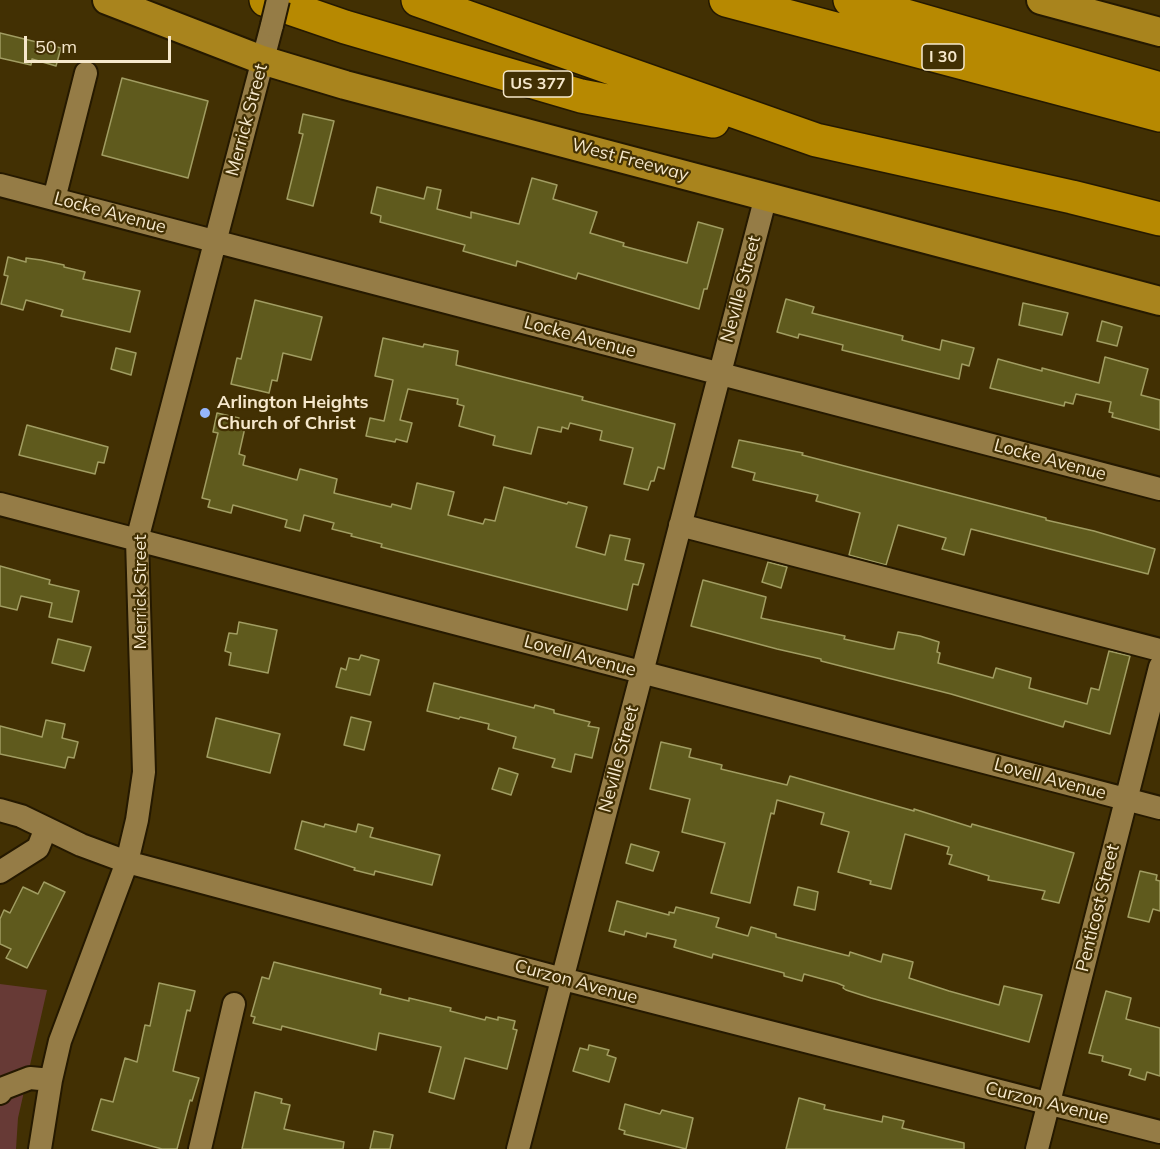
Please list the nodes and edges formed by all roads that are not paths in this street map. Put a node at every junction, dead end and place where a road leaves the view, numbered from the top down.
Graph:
1 (107, 0) edge
2 (278, 0) edge
3 (418, 0) edge
4 (726, 0) edge
5 (850, 0) edge
6 (1041, 0) edge
7 (269, 13) edge
8 (1160, 32) edge
9 (262, 60) junction
10 (86, 73) dead end
11 (1160, 89) edge
12 (1160, 115) edge
13 (816, 140) junction
14 (0, 185) edge
15 (766, 196) junction
16 (1072, 197) junction
17 (54, 199) junction
18 (1160, 219) edge
19 (215, 241) junction
20 (1160, 243) edge
21 (1160, 301) edge
22 (720, 373) junction
23 (1160, 489) edge
24 (0, 504) edge
25 (680, 525) junction
26 (137, 540) junction
27 (1160, 650) edge
28 (1160, 667) edge
29 (642, 672) junction
30 (1126, 799) junction
31 (1160, 808) edge
32 (0, 810) edge
33 (46, 828) junction
34 (127, 862) junction
35 (0, 872) edge
36 (563, 979) junction
37 (234, 1004) dead end
38 (51, 1080) junction
39 (0, 1093) edge
40 (1048, 1103) junction
41 (1160, 1132) edge
42 (40, 1149) edge
43 (200, 1149) edge
44 (518, 1149) edge
45 (1037, 1149) edge

1 - 9 main road, West Freeway
2 - 7 street, Merrick Street, bridge
3 - 13 highway
4 - 12 highway, I 30
5 - 11 highway
6 - 8 main road
7 - 9 street, Merrick Street
7 - 13 highway, US 377
9 - 15 main road, West Freeway
9 - 19 street, Merrick Street
10 - 17 street
13 - 16 highway
14 - 17 street, Locke Avenue
15 - 21 main road, West Freeway
15 - 22 street, Neville Street
16 - 18 highway
16 - 20 highway
17 - 19 street, Locke Avenue
19 - 22 street, Locke Avenue
19 - 26 street, Merrick Street
22 - 23 street, Locke Avenue
22 - 25 street, Neville Street
24 - 26 street, Lovell Avenue
25 - 27 street
25 - 29 street, Neville Street
26 - 29 street, Lovell Avenue
26 - 34 street, Merrick Street
28 - 30 street, Penticost Street
29 - 30 street, Lovell Avenue
29 - 36 street, Neville Street
30 - 31 street, Lovell Avenue
30 - 40 street, Penticost Street
32 - 33 street, Curzon Avenue
33 - 34 street, Curzon Avenue
33 - 35 street
34 - 36 street, Curzon Avenue
34 - 38 street, Merrick Street
36 - 40 street, Curzon Avenue
36 - 44 street, Neville Street
37 - 43 street
38 - 39 street
38 - 42 street, Merrick Street
40 - 41 street, Curzon Avenue
40 - 45 street, Penticost Street

